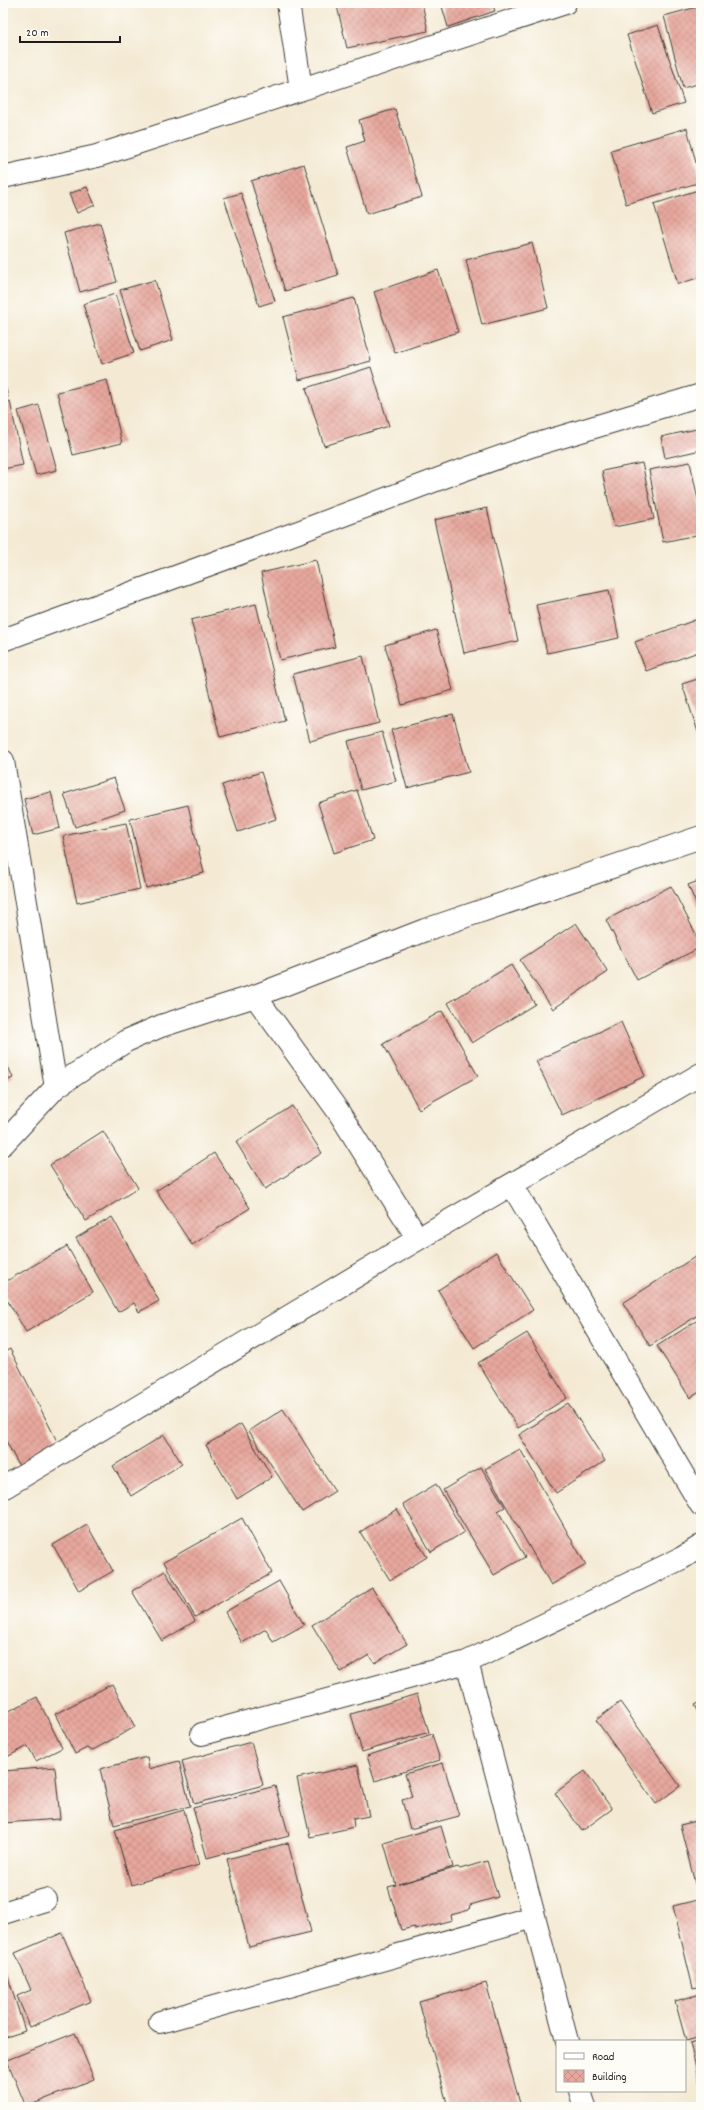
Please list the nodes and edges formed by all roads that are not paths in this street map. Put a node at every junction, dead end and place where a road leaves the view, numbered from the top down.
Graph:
1 (288, 3) edge
2 (565, 3) edge
3 (301, 90) junction
4 (3, 177) edge
5 (701, 396) edge
6 (3, 640) edge
7 (3, 761) edge
8 (701, 837) edge
9 (255, 996) junction
10 (701, 1074) edge
11 (56, 1087) junction
12 (3, 1144) edge
13 (512, 1185) junction
14 (418, 1239) junction
15 (3, 1488) edge
16 (701, 1505) edge
17 (701, 1546) edge
18 (466, 1662) junction
19 (202, 1734) dead end
20 (44, 1900) dead end
21 (3, 1913) edge
22 (534, 1917) junction
23 (160, 2022) dead end
24 (567, 2040) edge
25 (580, 2092) edge
26 (585, 2107) edge

1 - 3 street
2 - 3 street
3 - 4 street
5 - 6 street
7 - 11 street
8 - 9 street
9 - 11 street
9 - 14 street
10 - 13 street
11 - 12 street
13 - 14 street
13 - 16 street
14 - 15 street
17 - 18 street
18 - 19 street
18 - 22 street
20 - 21 street
22 - 23 street
22 - 24 street
25 - 26 street

